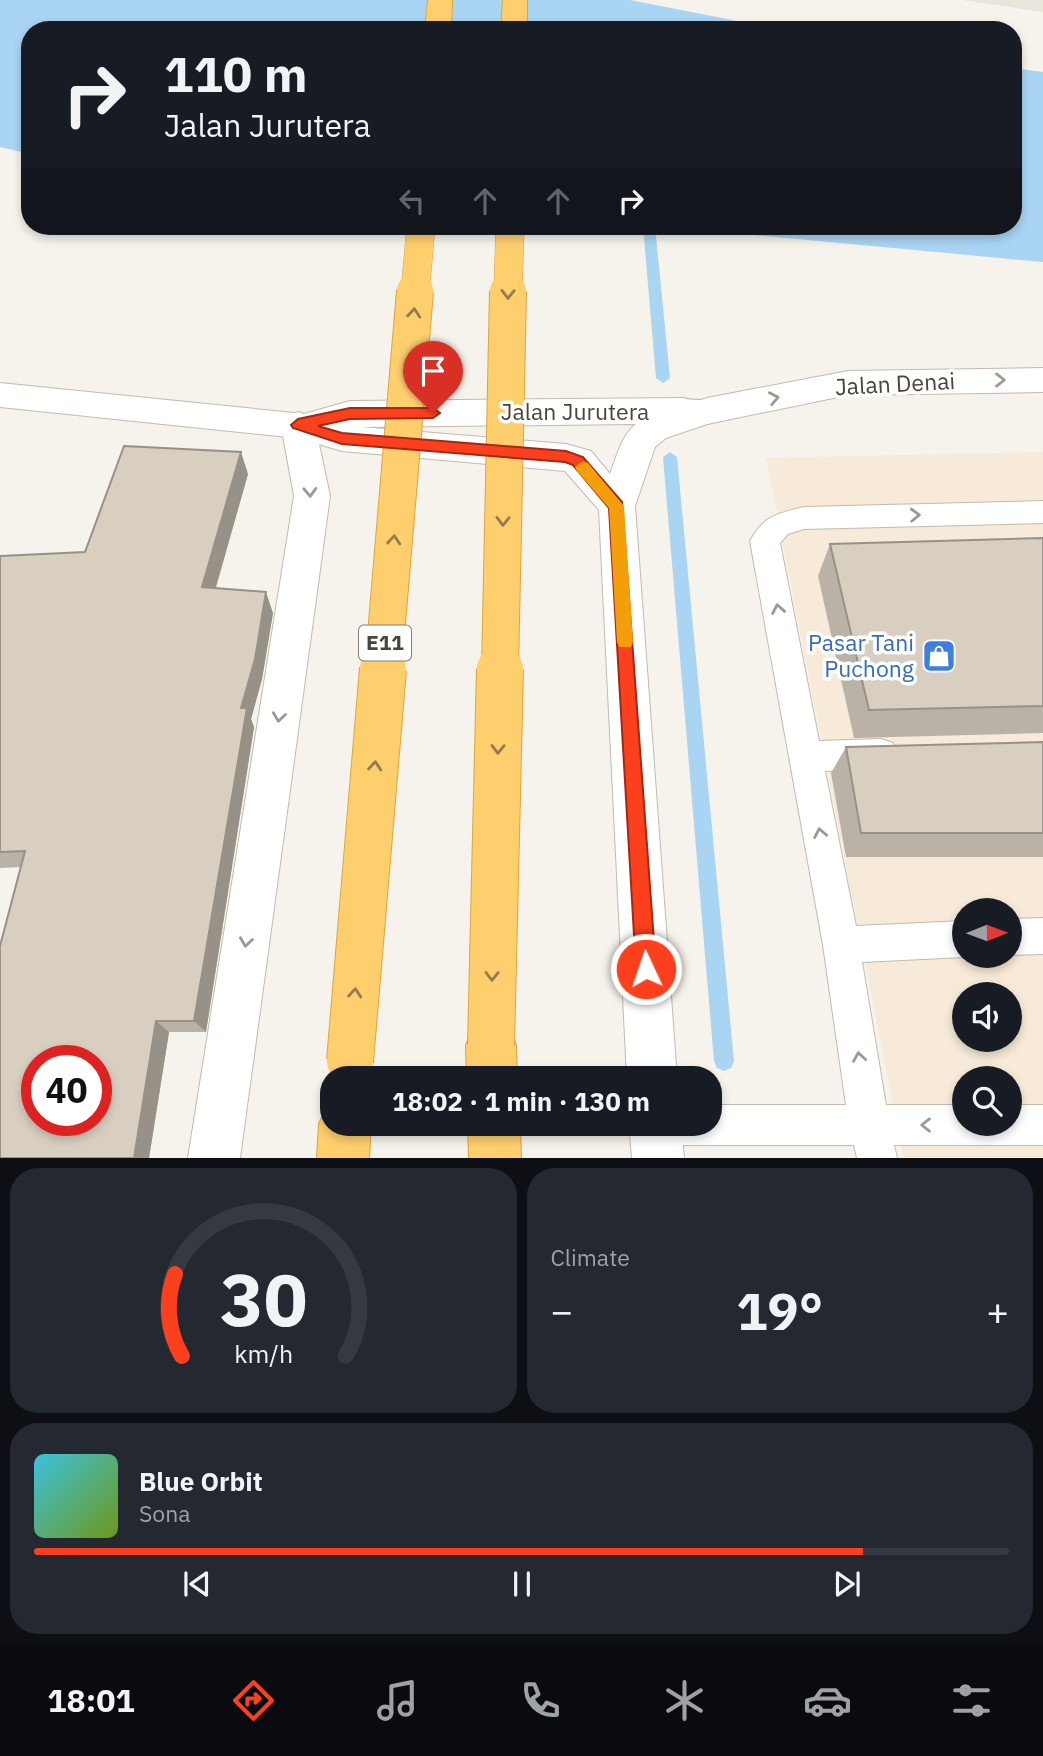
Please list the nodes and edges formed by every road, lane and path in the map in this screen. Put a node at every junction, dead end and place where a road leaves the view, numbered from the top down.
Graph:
1 (440, 0) edge
2 (515, 0) edge
3 (439, 21) edge
4 (514, 21) edge
5 (420, 235) edge
6 (510, 235) edge
7 (1043, 380) edge
8 (0, 395) edge
9 (708, 411) junction
10 (298, 425) junction
11 (617, 506) junction
12 (1043, 512) edge
13 (911, 754) edge
14 (805, 756) junction
15 (1043, 936) edge
16 (1022, 937) edge
17 (952, 940) edge
18 (841, 945) junction
19 (491, 1062) edge
20 (349, 1066) edge
21 (652, 1066) edge
22 (1043, 1125) edge
23 (722, 1127) edge
24 (344, 1136) edge
25 (494, 1136) edge
26 (873, 1141) edge
27 (214, 1157) edge
28 (342, 1157) edge
29 (495, 1157) edge

1 - 3 highway
2 - 4 highway
20 -> 5 highway, E11, bridge
6 -> 19 highway, bridge
9 -> 7 street, Jalan Denai
8 - 10 street, Jalan Jurutera
9 - 10 street, Jalan Jurutera
9 - 11 street, Jalan Jurutera
10 - 11 street, Jalan Jurutera
10 -> 27 street
11 - 21 street, Jalan Jurutera
14 -> 12 lane
13 - 14 lane
18 -> 14 lane
15 - 16 lane
17 - 18 lane
26 -> 18 lane
22 -> 26 lane
23 - 26 lane
24 - 28 highway
25 - 29 highway

